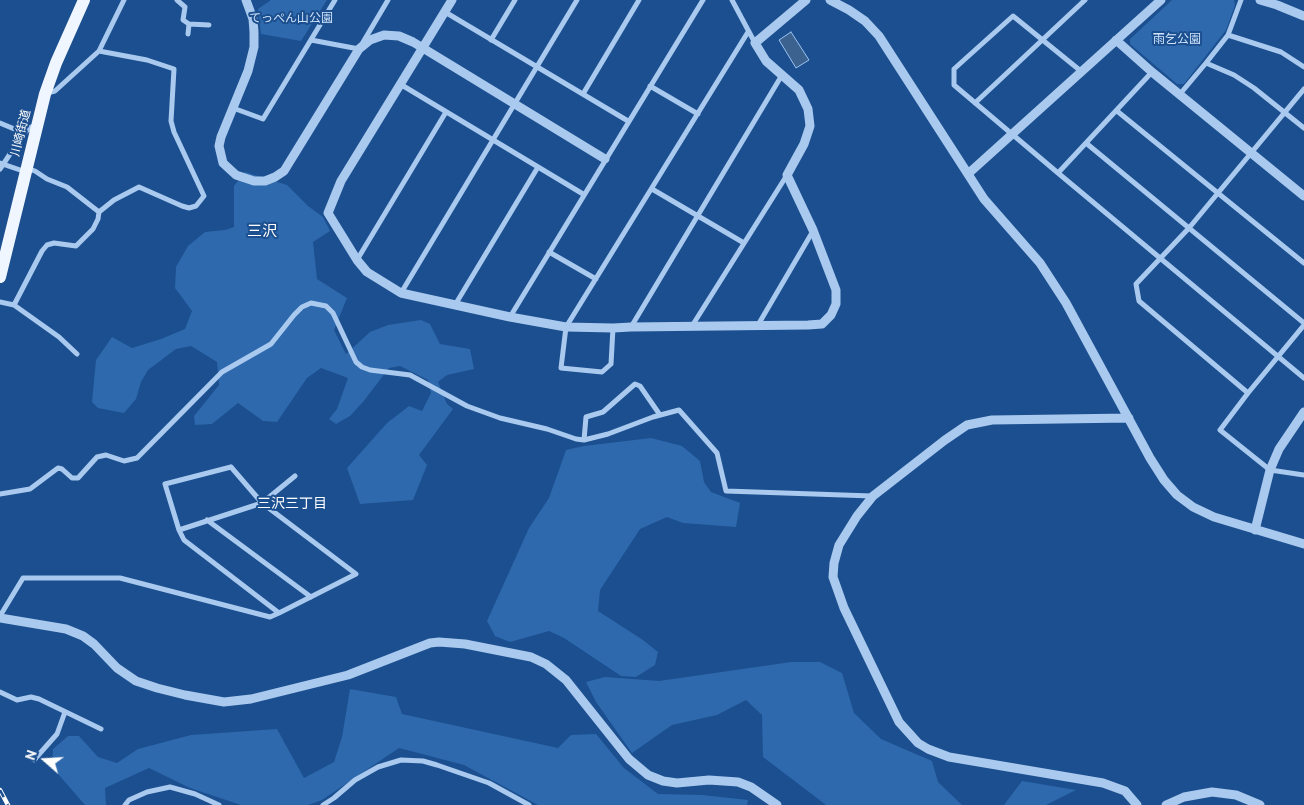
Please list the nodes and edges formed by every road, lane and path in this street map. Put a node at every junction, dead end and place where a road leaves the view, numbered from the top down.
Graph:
1 (84, 0) edge
2 (124, 0) edge
3 (177, 0) edge
4 (246, 0) edge
5 (335, 0) edge
6 (388, 0) edge
7 (452, 0) edge
8 (515, 0) edge
9 (577, 0) edge
10 (640, 0) edge
11 (702, 0) edge
12 (732, 0) edge
13 (806, 0) edge
14 (830, 0) edge
15 (1085, 0) edge
16 (1160, 0) edge
17 (1241, 0) edge
18 (1260, 0) edge
19 (445, 12) junction
20 (1304, 16) edge
21 (189, 24) junction
22 (209, 25) dead end
23 (748, 32) junction
24 (188, 34) dead end
25 (1228, 34) junction
26 (311, 40) junction
27 (491, 40) junction
28 (1042, 40) junction
29 (1116, 40) junction
30 (755, 43) junction
31 (358, 48) junction
32 (422, 48) junction
33 (99, 50) junction
34 (1206, 64) junction
35 (537, 67) junction
36 (1304, 67) edge
37 (1082, 72) junction
38 (1152, 72) junction
39 (782, 75) junction
40 (400, 84) junction
41 (650, 86) junction
42 (1304, 89) edge
43 (45, 94) junction
44 (583, 94) junction
45 (1180, 94) junction
46 (975, 103) junction
47 (513, 104) junction
48 (233, 108) junction
49 (1117, 111) junction
50 (446, 112) junction
51 (1285, 112) junction
52 (698, 114) junction
53 (628, 121) junction
54 (0, 123) edge
55 (1304, 128) edge
56 (30, 130) junction
57 (1012, 134) junction
58 (492, 140) junction
59 (1086, 143) junction
60 (1252, 153) junction
61 (605, 159) junction
62 (1, 165) edge
63 (538, 167) junction
64 (26, 172) junction
65 (969, 173) junction
66 (1058, 174) junction
67 (787, 175) junction
68 (652, 189) junction
69 (583, 194) junction
70 (1218, 194) junction
71 (1304, 196) edge
72 (99, 212) junction
73 (698, 216) junction
74 (1189, 228) junction
75 (813, 230) junction
76 (744, 243) junction
77 (549, 252) junction
78 (1160, 258) junction
79 (357, 260) junction
80 (1304, 263) edge
81 (0, 277) edge
82 (596, 279) junction
83 (400, 292) junction
84 (0, 302) edge
85 (14, 305) junction
86 (455, 305) junction
87 (510, 317) junction
88 (1304, 324) edge
89 (692, 326) junction
90 (758, 326) junction
91 (566, 327) junction
92 (631, 327) junction
93 (612, 328) junction
94 (77, 354) dead end
95 (1279, 357) junction
96 (1304, 378) edge
97 (1248, 393) junction
98 (1304, 412) edge
99 (660, 415) junction
100 (1129, 418) junction
101 (584, 440) junction
102 (1270, 470) junction
103 (1304, 475) edge
104 (295, 476) dead end
105 (0, 494) edge
106 (873, 496) junction
107 (262, 503) junction
108 (207, 520) junction
109 (179, 530) junction
110 (1255, 530) junction
111 (1304, 544) edge
112 (311, 597) junction
113 (279, 613) junction
114 (0, 617) edge
115 (0, 692) edge
116 (65, 712) junction
117 (100, 729) dead end
118 (34, 760) dead end
119 (1246, 802) edge
120 (125, 805) edge
121 (219, 805) edge
122 (323, 805) edge
123 (529, 805) edge
124 (777, 805) edge
125 (1138, 805) edge
126 (1166, 805) edge
127 (1260, 805) edge

1 - 43 main road, 川崎街道
2 - 33 street
3 - 21 street
4 - 48 street
5 - 26 street
6 - 31 street
7 - 19 street
8 - 27 street
9 - 35 street
10 - 44 street
11 - 41 street
12 - 23 street
13 - 30 street
14 - 65 street
15 - 28 street
16 - 29 street
17 - 25 street
18 - 20 street
19 - 27 street
19 - 32 street
21 - 22 street
21 - 24 street
23 - 30 street
23 - 52 street
25 - 34 street
25 - 36 street
26 - 31 street
26 - 48 street
27 - 35 street
28 - 37 street
28 - 46 street
28 - 46 street
29 - 37 street
29 - 38 street
30 - 39 street
31 - 32 street
31 - 48 street
32 - 40 street
32 - 47 street
33 - 43 street
33 - 72 street
34 - 45 street
34 - 51 street
35 - 44 street
35 - 47 street
37 - 57 street
38 - 45 street
38 - 49 street
39 - 67 street
39 - 73 street
40 - 50 street
40 - 79 street
41 - 52 street
41 - 53 street
42 - 51 street
43 - 56 main road, 川崎街道
44 - 53 street
45 - 60 street
46 - 57 street
47 - 58 street
47 - 61 street
49 - 59 street
49 - 70 street
50 - 58 street
50 - 79 street
51 - 55 street
51 - 60 street
52 - 68 street
53 - 61 street
54 - 56 street
56 - 62 street
56 - 64 main road, 川崎街道
57 - 65 street
57 - 66 street
58 - 63 street
58 - 83 street
59 - 66 street
59 - 74 street
60 - 70 street
60 - 71 street
61 - 69 street
62 - 64 street
63 - 69 street
63 - 86 street
64 - 72 street
64 - 81 main road, 川崎街道
65 - 100 street
66 - 78 street
67 - 75 street
67 - 76 street
68 - 73 street
68 - 82 street
69 - 77 street
70 - 74 street
70 - 80 street
72 - 85 street
73 - 76 street
73 - 92 street
74 - 78 street
74 - 88 street
75 - 90 street
75 - 90 street
76 - 89 street
77 - 82 street
77 - 87 street
78 - 95 street
78 - 97 street
79 - 83 street
82 - 91 street
83 - 86 street
84 - 85 street
85 - 94 street
86 - 87 street
87 - 91 street
88 - 95 street
89 - 90 street
89 - 92 street
91 - 93 street
91 - 93 street
92 - 93 street
95 - 96 street
95 - 97 street
97 - 102 street
98 - 102 street
99 - 101 street
99 - 101 street
99 - 106 street
100 - 106 street
100 - 110 street
101 - 105 street
102 - 103 street
102 - 110 street
104 - 107 street
106 - 125 street
107 - 108 street
107 - 109 street
107 - 112 street
108 - 109 street
108 - 112 street
109 - 113 street
110 - 111 street
112 - 113 street
113 - 114 street
114 - 124 street
115 - 116 street
116 - 117 street
116 - 118 street
119 - 126 street
119 - 127 street
120 - 121 street
122 - 123 street

